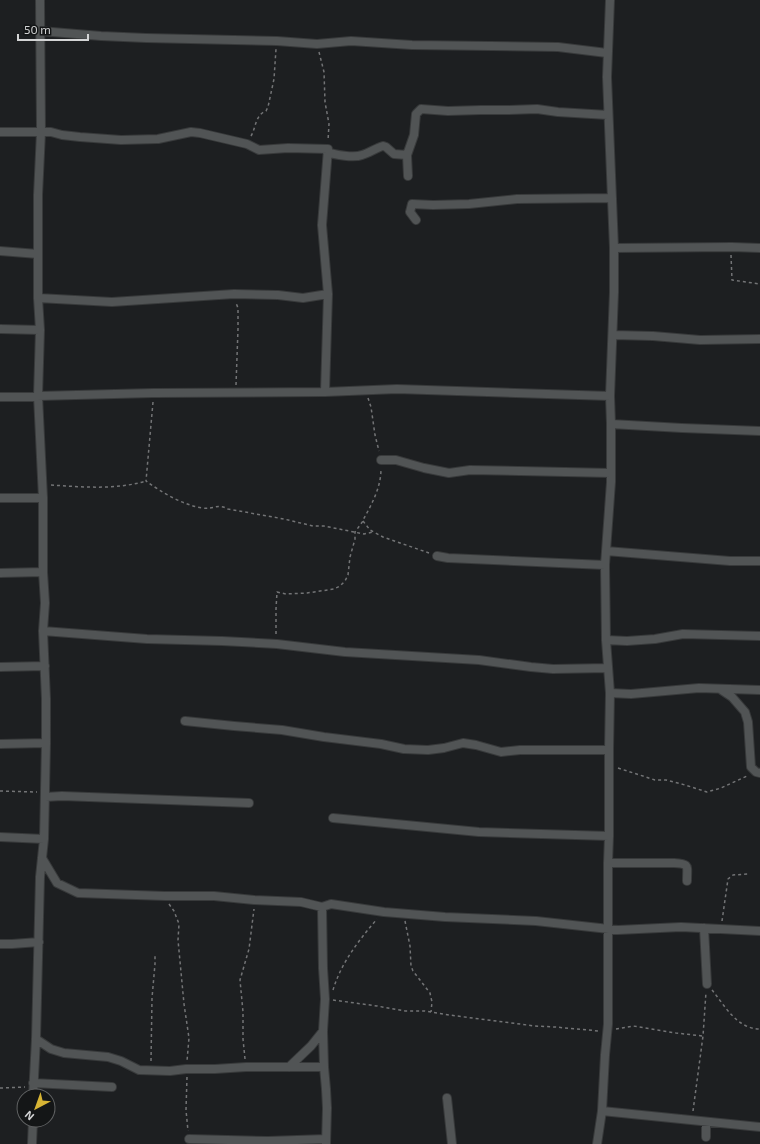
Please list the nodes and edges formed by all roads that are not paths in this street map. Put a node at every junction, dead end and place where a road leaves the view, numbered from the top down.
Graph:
1 (40, 0) edge
2 (610, 0) edge
3 (40, 31) junction
4 (607, 53) junction
5 (608, 115) junction
6 (0, 132) edge
7 (41, 132) junction
8 (327, 150) junction
9 (407, 155) junction
10 (408, 176) dead end
11 (612, 198) junction
12 (416, 220) dead end
13 (614, 248) junction
14 (760, 248) edge
15 (0, 251) edge
16 (38, 254) junction
17 (328, 294) junction
18 (38, 298) junction
19 (0, 329) edge
20 (40, 330) junction
21 (613, 335) junction
22 (760, 339) edge
23 (325, 392) junction
24 (38, 396) junction
25 (610, 396) junction
26 (0, 397) edge
27 (611, 424) junction
28 (760, 431) edge
29 (381, 460) road end
30 (611, 473) junction
31 (0, 498) edge
32 (43, 498) junction
33 (606, 551) junction
34 (437, 556) road end
35 (760, 561) edge
36 (605, 565) junction
37 (43, 572) junction
38 (0, 573) edge
39 (44, 631) junction
40 (760, 636) edge
41 (606, 640) junction
42 (45, 666) junction
43 (0, 667) edge
44 (608, 668) junction
45 (720, 689) junction
46 (760, 690) edge
47 (610, 693) junction
48 (185, 721) dead end
49 (46, 743) junction
50 (0, 744) edge
51 (609, 750) junction
52 (758, 773) edge
53 (45, 794) junction
54 (249, 803) dead end
55 (334, 818) dead end
56 (609, 836) junction
57 (0, 837) edge
58 (44, 838) junction
59 (42, 858) junction
60 (608, 863) junction
61 (687, 881) dead end
62 (322, 907) junction
63 (608, 928) junction
64 (704, 928) junction
65 (760, 931) edge
66 (39, 942) junction
67 (0, 944) edge
68 (706, 984) road end
69 (323, 1031) junction
70 (36, 1039) junction
71 (324, 1067) junction
72 (289, 1068) junction
73 (33, 1085) joint
74 (112, 1087) dead end
75 (447, 1098) dead end
76 (602, 1110) junction
77 (706, 1122) junction
78 (760, 1127) edge
79 (33, 1128) edge
80 (706, 1137) dead end
81 (189, 1139) road end
82 (326, 1142) edge
83 (32, 1144) edge
84 (452, 1144) edge
85 (597, 1144) edge

1 - 3 street
2 - 4 street
3 - 4 street
3 - 7 street
4 - 5 street
5 - 9 street
5 - 11 street
6 - 7 street
7 - 8 street
7 - 16 street
8 - 9 street
8 - 17 street
9 - 10 street
11 - 12 street
11 - 13 street
13 - 14 street
13 - 21 street
15 - 16 street
16 - 18 street
17 - 18 street
17 - 23 street
18 - 20 street
19 - 20 street
20 - 24 street
21 - 22 street
21 - 25 street
23 - 24 street
23 - 25 street
24 - 26 street
24 - 32 street
25 - 27 street
27 - 28 street
27 - 30 street
29 - 30 street
30 - 33 street
31 - 32 street
32 - 37 street
33 - 35 street
33 - 36 street
34 - 36 street
36 - 41 street
37 - 38 street
37 - 39 street
39 - 42 street
39 - 44 street
40 - 41 street
41 - 44 street
42 - 43 street
42 - 49 street
44 - 47 street
45 - 46 street
45 - 47 street
45 - 52 street
47 - 51 street
48 - 51 street
49 - 50 street
49 - 53 street
51 - 56 street
53 - 54 street
53 - 58 street
55 - 56 street
56 - 60 street
57 - 58 street
58 - 59 street
59 - 62 street
59 - 66 street
60 - 61 street
60 - 63 street
62 - 63 street
62 - 69 street
63 - 64 street
63 - 76 street
64 - 65 street
64 - 68 street
66 - 67 street
66 - 70 street
69 - 71 street
69 - 72 street
70 - 72 street
70 - 73 street
71 - 72 street
71 - 82 street
73 - 74 street
75 - 84 street
76 - 77 street
76 - 85 street
77 - 78 street
77 - 80 street
79 - 83 street
81 - 82 street

